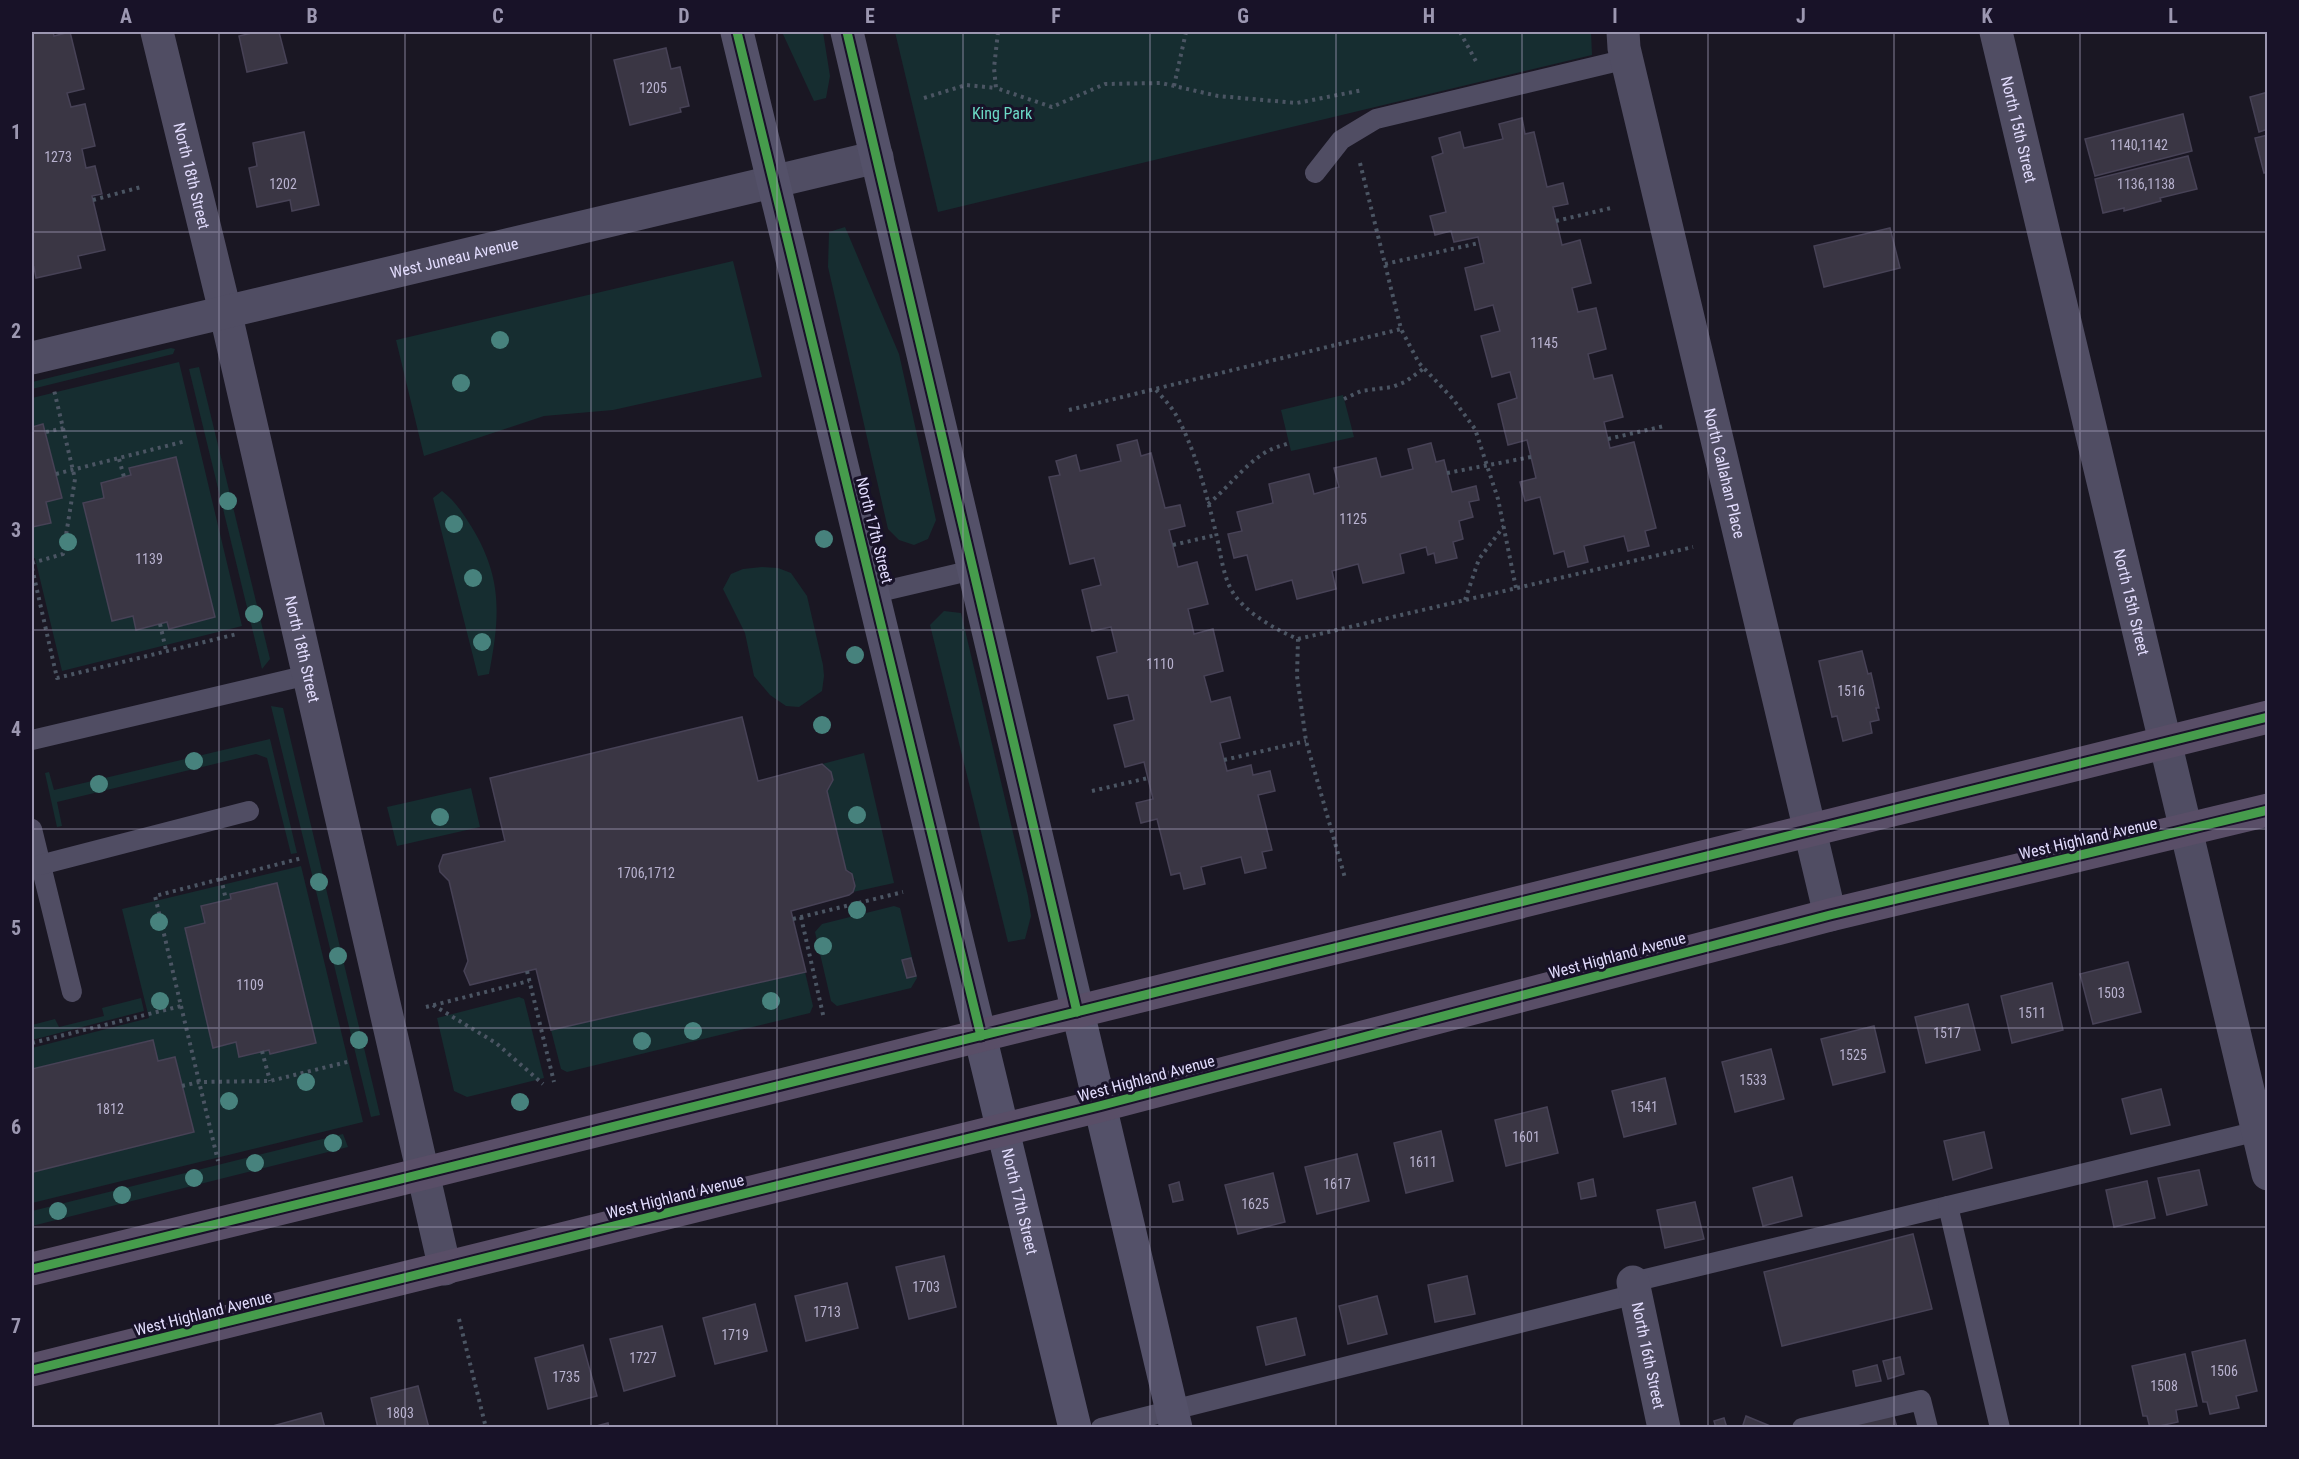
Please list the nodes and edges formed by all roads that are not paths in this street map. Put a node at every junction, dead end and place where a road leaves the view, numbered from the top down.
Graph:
1 (157, 32) edge
2 (737, 32) edge
3 (847, 32) edge
4 (1996, 32) edge
5 (1625, 45) edge
6 (877, 157) junction
7 (1315, 173) dead end
8 (773, 181) junction
9 (225, 311) junction
10 (32, 358) edge
11 (973, 570) junction
12 (875, 593) junction
13 (308, 675) junction
14 (2268, 717) edge
15 (32, 740) edge
16 (2164, 741) junction
17 (2268, 810) edge
18 (249, 811) dead end
19 (32, 829) edge
20 (1809, 830) junction
21 (2185, 830) junction
22 (40, 865) junction
23 (1830, 915) junction
24 (72, 992) dead end
25 (1077, 1012) junction
26 (981, 1036) junction
27 (1099, 1106) junction
28 (1004, 1130) junction
29 (2258, 1131) junction
30 (422, 1174) junction
31 (2268, 1174) edge
32 (1948, 1206) junction
33 (32, 1269) edge
34 (445, 1269) junction
35 (1635, 1288) junction
36 (32, 1370) edge
37 (1174, 1419) edge
38 (1075, 1428) edge
39 (1101, 1428) edge
40 (1664, 1428) edge
41 (1802, 1428) edge
42 (1928, 1428) edge
43 (2000, 1428) edge

1 - 9 street, North 18th Street
2 - 8 main road, North 17th Street
3 - 6 main road
4 - 16 street, North 15th Street
5 - 7 lane
5 - 20 street, North Callahan Place
6 - 8 street, West Juneau Avenue
6 - 11 main road
8 - 9 street, West Juneau Avenue
8 - 12 main road, North 17th Street
9 - 10 street, West Juneau Avenue
9 - 13 street, North 18th Street
11 - 12 lane
11 - 25 main road
12 - 26 main road, North 17th Street
13 - 15 lane
13 - 30 street, North 18th Street
14 - 16 main road
16 - 20 main road
16 - 21 street, North 15th Street
17 - 21 main road, West Highland Avenue
18 - 22 lane
19 - 22 lane
20 - 23 street, North Callahan Place
20 - 25 main road
21 - 23 main road, West Highland Avenue
21 - 29 street, North 15th Street
22 - 24 lane
23 - 27 main road, West Highland Avenue
25 - 26 main road
25 - 27 main road
26 - 28 main road, North 17th Street
26 - 30 main road
27 - 28 main road, West Highland Avenue
27 - 37 main road
28 - 34 main road, West Highland Avenue
28 - 38 main road, North 17th Street
29 - 31 street, North 15th Street
29 - 32 lane
30 - 33 main road
30 - 34 street, North 18th Street
32 - 35 lane
32 - 43 lane
34 - 36 main road, West Highland Avenue
35 - 37 lane
35 - 40 street, North 16th Street
37 - 39 lane
41 - 42 lane

